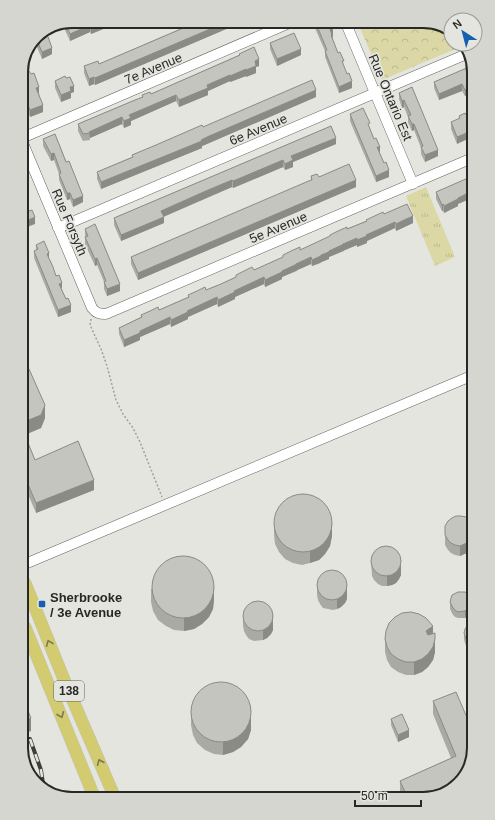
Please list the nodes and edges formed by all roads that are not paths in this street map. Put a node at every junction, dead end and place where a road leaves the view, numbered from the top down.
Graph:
1 (278, 28) edge
2 (348, 28) edge
3 (463, 55) edge
4 (376, 93) junction
5 (28, 137) edge
6 (28, 155) edge
7 (467, 160) edge
8 (413, 184) junction
9 (58, 228) junction
10 (94, 315) joint
11 (467, 378) edge
12 (28, 563) edge
13 (28, 590) edge
14 (28, 634) edge
15 (92, 792) edge
16 (112, 792) edge

1 - 5 street, 7e Avenue
2 - 4 street, Rue Ontario Est
3 - 4 street, 6e Avenue
4 - 8 street, Rue Ontario Est
4 - 9 street, 6e Avenue
6 - 9 street, Rue Forsyth
7 - 8 street, 5e Avenue
8 - 10 street, 5e Avenue
9 - 10 street, Rue Forsyth
11 - 12 street
16 -> 13 main road, 138
14 -> 15 main road, 138

